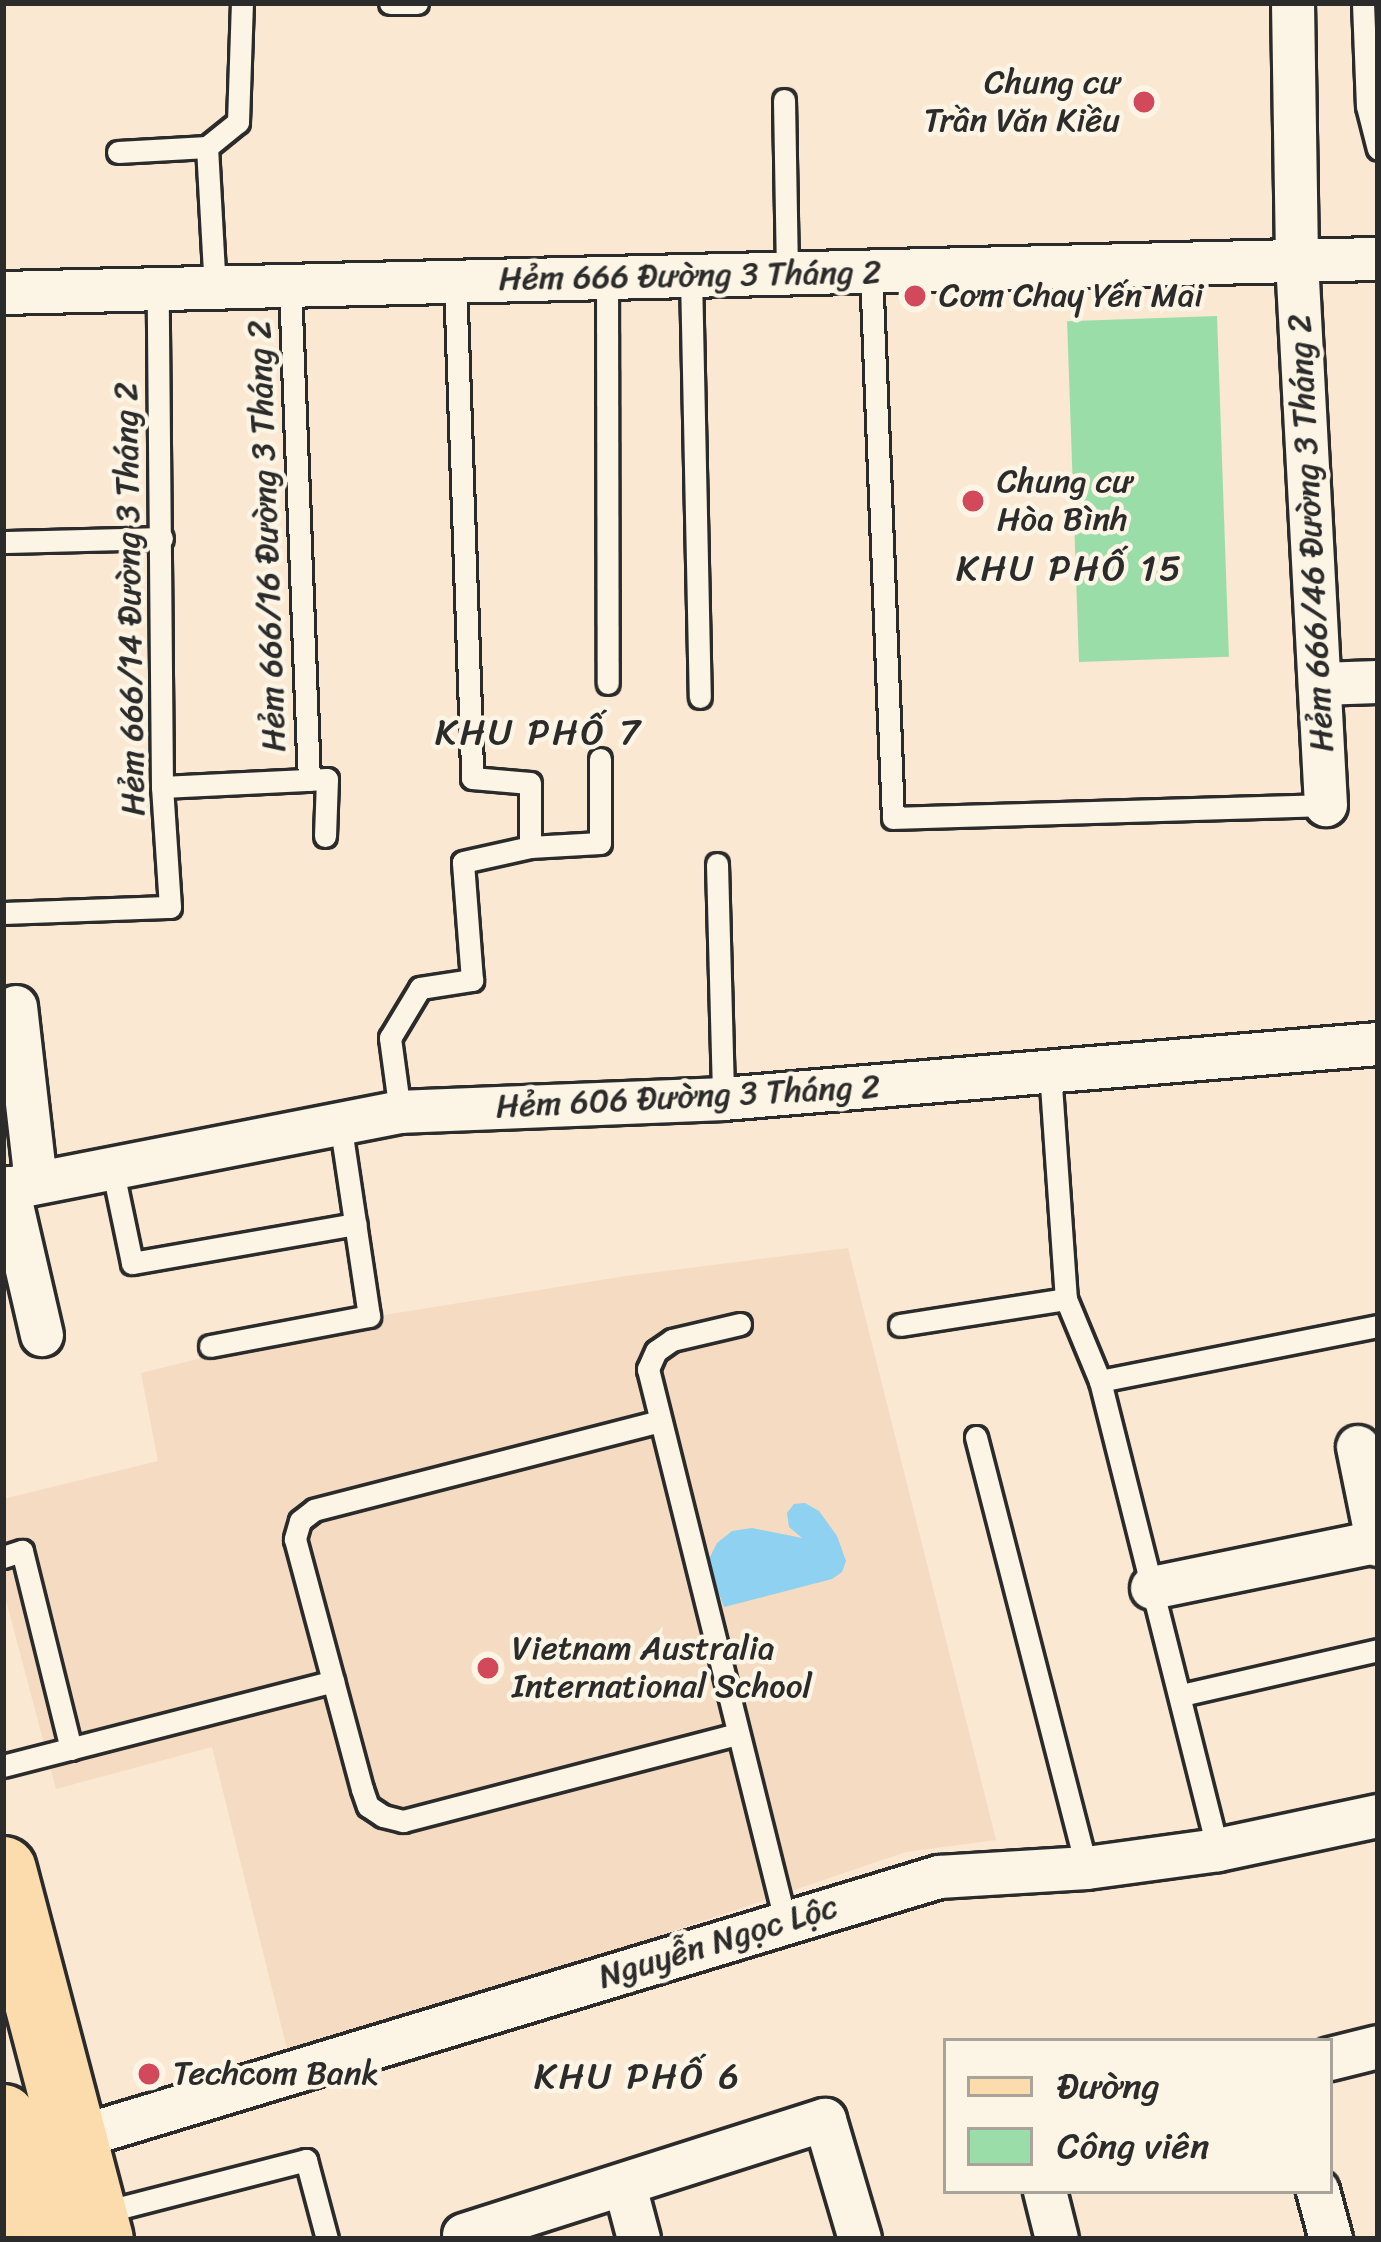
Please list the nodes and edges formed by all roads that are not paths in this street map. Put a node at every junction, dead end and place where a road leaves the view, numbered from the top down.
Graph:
1 (242, 3) edge
2 (390, 3) edge
3 (417, 3) edge
4 (1293, 3) edge
5 (1364, 3) edge
6 (784, 100) dead end
7 (207, 147) junction
8 (1378, 149) edge
9 (118, 152) dead end
10 (1378, 259) edge
11 (1297, 261) junction
12 (871, 271) junction
13 (787, 274) junction
14 (691, 276) junction
15 (607, 277) junction
16 (455, 281) junction
17 (290, 286) junction
18 (215, 288) junction
19 (158, 289) junction
20 (3, 293) edge
21 (162, 538) junction
22 (3, 542) edge
23 (1378, 682) edge
24 (608, 683) dead end
25 (1320, 684) junction
26 (700, 697) dead end
27 (600, 759) dead end
28 (309, 780) junction
29 (163, 787) junction
30 (1326, 805) joint
31 (325, 836) dead end
32 (530, 848) junction
33 (717, 864) dead end
34 (3, 913) edge
35 (16, 1006) dead end
36 (1378, 1044) edge
37 (1049, 1071) junction
38 (723, 1099) junction
39 (400, 1112) junction
40 (340, 1121) junction
41 (112, 1167) junction
42 (16, 1187) edge
43 (356, 1224) junction
44 (1066, 1299) junction
45 (740, 1324) dead end
46 (900, 1325) dead end
47 (1378, 1326) edge
48 (42, 1335) dead end
49 (210, 1346) dead end
50 (1100, 1381) junction
51 (660, 1421) junction
52 (976, 1437) dead end
53 (1358, 1447) dead end
54 (1378, 1544) edge
55 (3, 1557) edge
56 (1152, 1588) junction
57 (1378, 1650) edge
58 (333, 1681) junction
59 (1182, 1696) junction
60 (737, 1734) junction
61 (70, 1749) junction
62 (3, 1766) edge
63 (1378, 1816) edge
64 (1218, 1850) junction
65 (1087, 1868) junction
66 (3, 1870) edge
67 (785, 1920) junction
68 (1378, 2047) edge
69 (1333, 2058) edge
70 (3, 2118) edge
71 (73, 2140) junction
72 (625, 2186) junction
73 (1046, 2194) edge
74 (1319, 2194) edge
75 (97, 2227) edge
76 (530, 2228) edge
77 (464, 2237) edge
78 (35, 2239) edge
79 (327, 2239) edge
80 (639, 2239) edge
81 (860, 2239) edge
82 (1057, 2239) edge
83 (1330, 2239) edge

1 - 7 lane
2 - 3 lane
4 - 11 street, Hẻm 666/46 Đường 3 Tháng 2
5 - 8 lane
6 - 13 lane
7 - 9 lane
7 - 18 lane
10 - 11 street, Hẻm 666 Đường 3 Tháng 2
11 - 12 street, Hẻm 666 Đường 3 Tháng 2
11 - 25 street, Hẻm 666/46 Đường 3 Tháng 2
12 - 13 street, Hẻm 666 Đường 3 Tháng 2
12 - 30 lane
13 - 14 street, Hẻm 666 Đường 3 Tháng 2
14 - 15 street, Hẻm 666 Đường 3 Tháng 2
14 - 26 lane
15 - 16 street, Hẻm 666 Đường 3 Tháng 2
15 - 24 lane
16 - 17 street, Hẻm 666 Đường 3 Tháng 2
16 - 32 lane
17 - 18 street, Hẻm 666 Đường 3 Tháng 2
17 - 28 lane, Hẻm 666/16 Đường 3 Tháng 2
18 - 19 street, Hẻm 666 Đường 3 Tháng 2
19 - 20 street, Hẻm 666 Đường 3 Tháng 2
19 - 21 lane, Hẻm 666/14 Đường 3 Tháng 2
21 - 22 lane
21 - 29 lane, Hẻm 666/14 Đường 3 Tháng 2
23 - 25 street
25 - 30 street, Hẻm 666/46 Đường 3 Tháng 2
27 - 32 lane
28 - 29 lane, Hẻm 666/16 Đường 3 Tháng 2
28 - 31 lane
29 - 34 lane, Hẻm 666/14 Đường 3 Tháng 2
32 - 39 lane
33 - 38 lane
35 - 42 street
36 - 37 street, Hẻm 606 Đường 3 Tháng 2
37 - 38 street, Hẻm 606 Đường 3 Tháng 2
37 - 44 lane
38 - 39 street, Hẻm 606 Đường 3 Tháng 2
39 - 40 street, Hẻm 606 Đường 3 Tháng 2
40 - 41 street, Hẻm 606 Đường 3 Tháng 2
40 - 43 lane
41 - 42 street, Hẻm 606 Đường 3 Tháng 2
41 - 43 lane
42 - 48 street
43 - 49 lane
44 - 46 lane
44 - 50 lane
45 - 51 lane
47 - 50 lane
50 - 56 lane
51 - 58 lane
51 - 60 lane
52 - 65 lane
53 - 54 street
54 - 56 street
55 - 61 lane
56 - 59 lane
57 - 59 lane
58 - 60 lane
58 - 61 lane
59 - 64 lane
60 - 67 lane
61 - 62 lane
63 - 64 street, Nguyễn Ngọc Lộc
64 - 65 street, Nguyễn Ngọc Lộc
65 - 67 street, Nguyễn Ngọc Lộc
66 - 71 main road
67 - 71 street, Nguyễn Ngọc Lộc
68 - 69 street
70 - 78 main road
71 - 75 main road
72 - 76 street
72 - 80 street
72 - 81 street
73 - 82 street
74 - 83 street
75 - 79 lane
76 - 77 street

